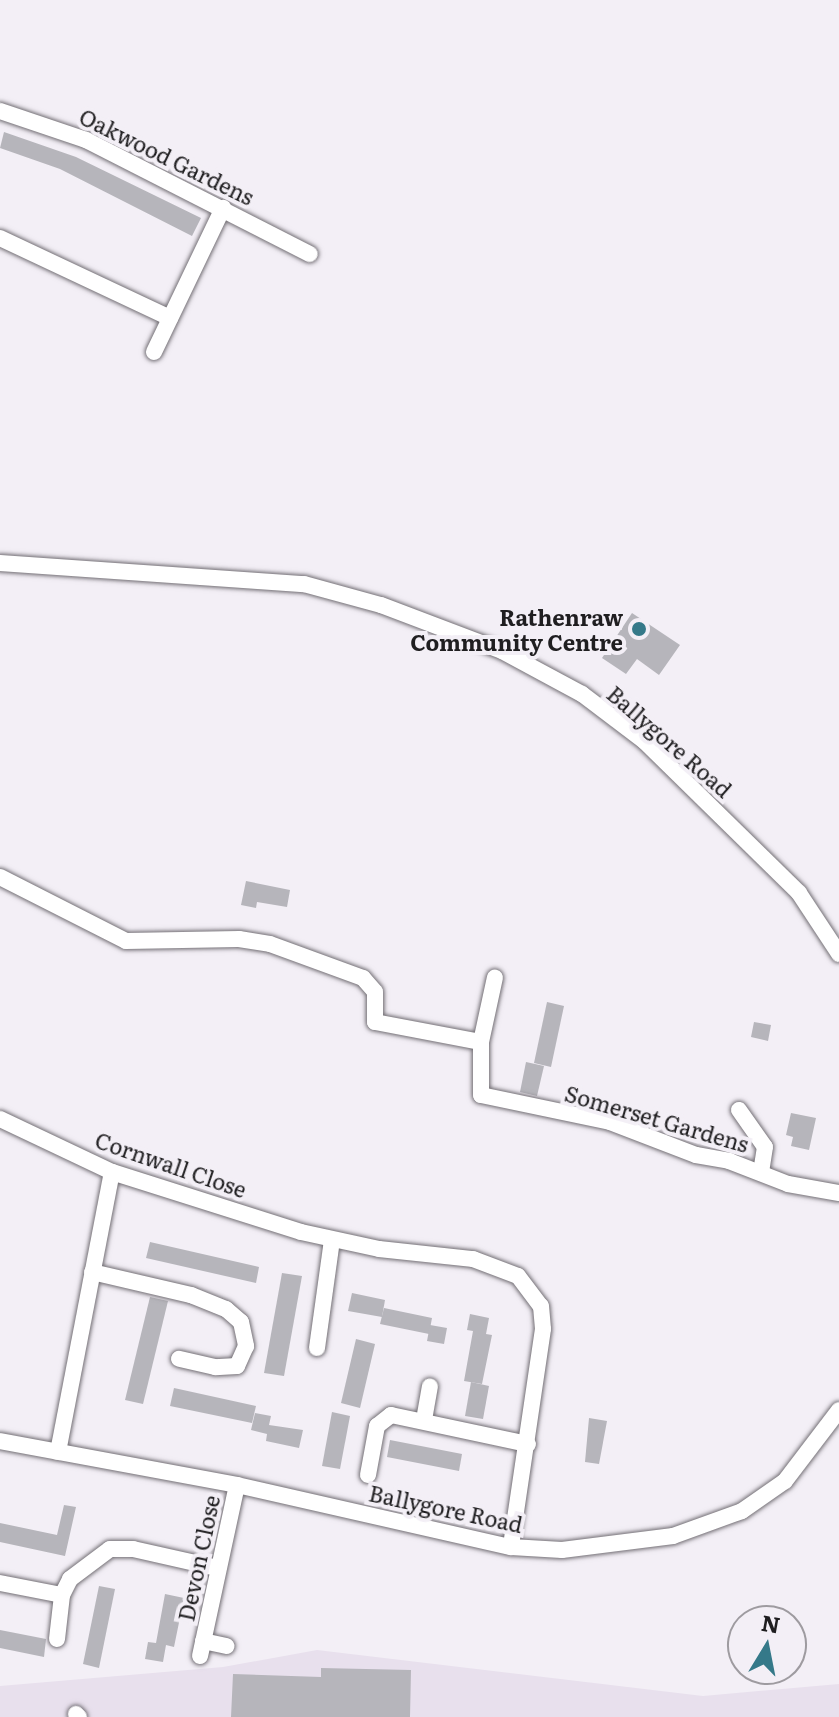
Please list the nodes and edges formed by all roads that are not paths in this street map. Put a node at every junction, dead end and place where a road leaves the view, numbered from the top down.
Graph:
1 (0, 111) edge
2 (223, 208) junction
3 (0, 238) edge
4 (310, 254) dead end
5 (170, 318) junction
6 (154, 352) dead end
7 (0, 563) edge
8 (0, 877) edge
9 (839, 954) edge
10 (495, 977) dead end
11 (481, 1042) junction
12 (739, 1110) dead end
13 (0, 1119) edge
14 (761, 1171) junction
15 (112, 1172) junction
16 (839, 1193) edge
17 (332, 1240) junction
18 (92, 1272) junction
19 (317, 1348) dead end
20 (179, 1359) dead end
21 (430, 1387) dead end
22 (839, 1410) edge
23 (424, 1420) junction
24 (0, 1441) edge
25 (528, 1444) junction
26 (58, 1452) junction
27 (368, 1475) dead end
28 (237, 1485) junction
29 (511, 1547) junction
30 (217, 1568) junction
31 (0, 1583) edge
32 (62, 1595) junction
33 (57, 1639) dead end
34 (226, 1646) dead end

1 - 2 street, Oakwood Gardens
2 - 4 street, Oakwood Gardens
2 - 5 street
3 - 5 street
5 - 6 street
7 - 9 street, Ballygore Road
8 - 11 street
10 - 11 street
11 - 14 street, Somerset Gardens
12 - 14 street
13 - 15 street, Cornwall Close
14 - 16 street, Somerset Gardens
15 - 17 street, Cornwall Close
15 - 18 street
17 - 19 street
17 - 25 street, Cornwall Close
18 - 20 street
18 - 26 street
21 - 23 street
22 - 29 street, Ballygore Road
23 - 25 street
23 - 27 street
24 - 26 street, Ballygore Road
25 - 29 street, Cornwall Close
26 - 28 street, Ballygore Road
28 - 29 street, Ballygore Road
28 - 30 street, Devon Close
30 - 32 street
30 - 34 street, Devon Close
31 - 32 street
32 - 33 street

